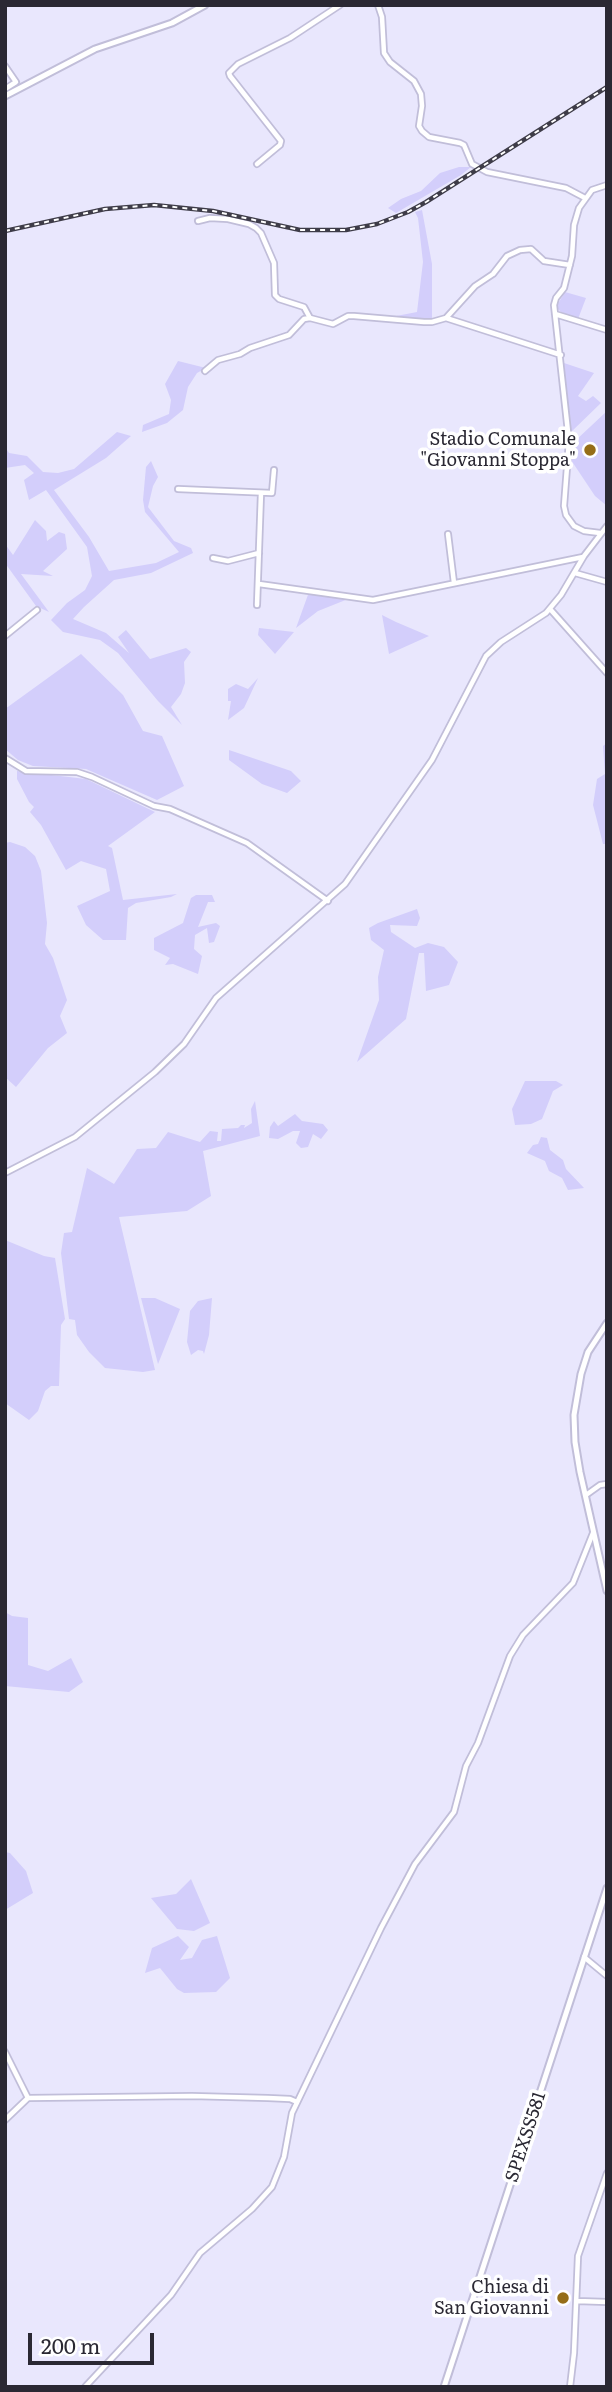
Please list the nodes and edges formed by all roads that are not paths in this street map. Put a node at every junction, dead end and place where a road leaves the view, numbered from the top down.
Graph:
1 (205, 5) edge
2 (340, 5) edge
3 (378, 5) edge
4 (5, 66) edge
5 (5, 89) edge
6 (5, 96) edge
7 (257, 164) dead end
8 (607, 185) edge
9 (585, 198) junction
10 (198, 221) dead end
11 (570, 265) junction
12 (555, 314) junction
13 (310, 318) junction
14 (446, 318) junction
15 (607, 330) edge
16 (561, 355) junction
17 (205, 371) dead end
18 (274, 470) dead end
19 (178, 489) dead end
20 (261, 493) junction
21 (607, 526) edge
22 (601, 533) junction
23 (448, 534) dead end
24 (259, 553) junction
25 (584, 556) junction
26 (213, 558) dead end
27 (575, 573) junction
28 (607, 582) edge
29 (454, 583) junction
30 (259, 584) junction
31 (257, 605) dead end
32 (550, 609) junction
33 (37, 610) dead end
34 (5, 636) edge
35 (607, 673) edge
36 (5, 758) edge
37 (328, 901) junction
38 (5, 1173) edge
39 (607, 1323) edge
40 (607, 1484) edge
41 (586, 1495) junction
42 (594, 1529) junction
43 (607, 1591) edge
44 (607, 1888) edge
45 (584, 1957) junction
46 (607, 1976) edge
47 (5, 2052) edge
48 (28, 2098) junction
49 (298, 2102) junction
50 (5, 2120) edge
51 (606, 2176) edge
52 (577, 2301) junction
53 (607, 2302) edge
54 (85, 2387) edge
55 (444, 2387) edge
56 (570, 2387) edge

1 - 6 main road
2 - 7 street
3 - 9 street
4 - 5 street
8 - 9 street
9 - 11 street
10 - 13 street
11 - 12 street
11 - 14 street
12 - 15 street
12 - 16 street
13 - 14 street
13 - 17 street
14 - 16 street
16 - 22 street
18 - 20 street
19 - 20 street
20 - 24 street
21 - 22 street
22 - 25 street
23 - 29 street
24 - 26 street
24 - 30 street
25 - 27 street
25 - 29 street
27 - 28 street
27 - 32 street
29 - 30 street
30 - 31 street
32 - 35 street
32 - 37 street
33 - 34 street
36 - 37 street
37 - 38 street
39 - 41 main road
40 - 41 street
41 - 42 main road
42 - 43 main road
42 - 49 street
44 - 45 main road, SPEXSS581
45 - 46 street
45 - 55 main road, SPEXSS581
47 - 48 street
48 - 49 street
48 - 50 street
49 - 54 street
51 - 52 street
52 - 53 street
52 - 56 street

